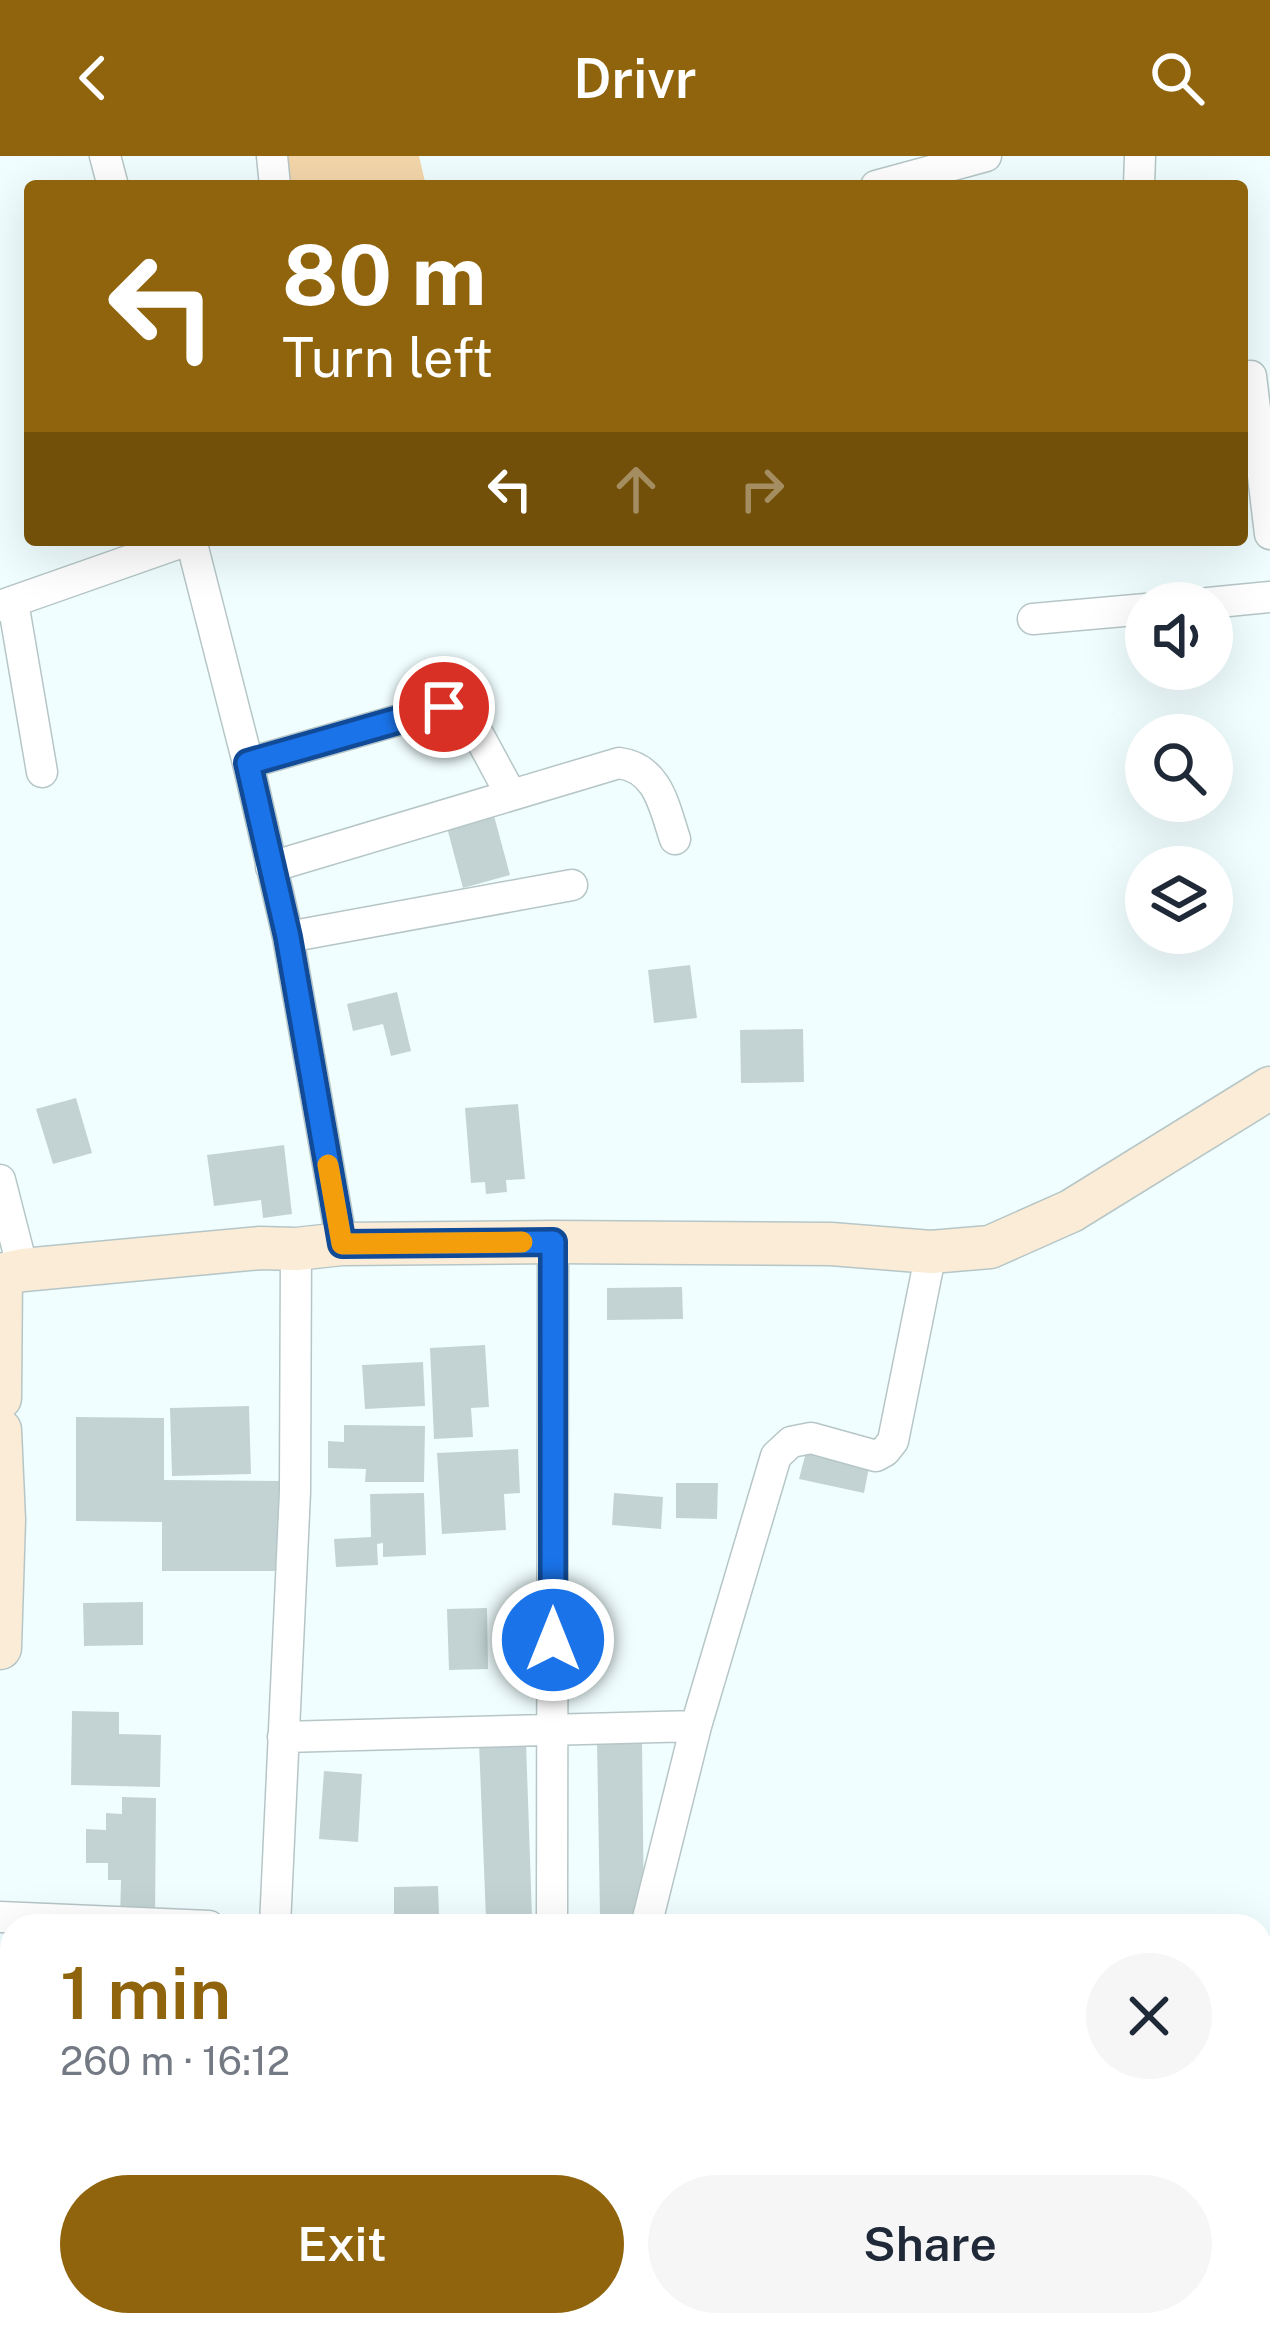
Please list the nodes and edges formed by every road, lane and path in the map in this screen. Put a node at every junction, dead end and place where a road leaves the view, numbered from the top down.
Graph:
1 (986, 156) edge
2 (898, 180) edge
3 (1254, 375) edge
4 (1270, 533) edge
5 (172, 546) edge
6 (191, 546) edge
7 (1270, 597) edge
8 (1233, 601) edge
9 (6, 604) edge
10 (1125, 611) edge
11 (1033, 619) dead end
12 (248, 763) junction
13 (42, 772) dead end
14 (510, 794) junction
15 (675, 839) dead end
16 (271, 867) junction
17 (572, 885) dead end
18 (288, 937) junction
19 (1270, 1088) edge
20 (0, 1180) edge
21 (553, 1242) junction
22 (342, 1244) junction
23 (296, 1249) junction
24 (932, 1252) junction
25 (8, 1273) edge
26 (0, 1398) edge
27 (0, 1430) edge
28 (0, 1648) edge
29 (696, 1726) junction
30 (553, 1729) junction
31 (283, 1737) junction
32 (276, 1914) edge
33 (552, 1914) edge
34 (649, 1914) edge

1 - 2 street
3 - 4 street
5 - 9 street
6 - 12 street
7 - 8 street
9 - 13 street
10 - 11 street
12 - 14 street
12 - 16 street
14 - 15 street
14 - 16 street
16 - 18 street
17 - 18 street
18 - 22 street
19 - 24 street
20 - 25 street
21 - 22 street
21 - 24 street
21 - 30 street
22 - 23 street
23 - 25 street
23 - 31 street
24 - 29 street
25 - 26 street
27 - 28 street
29 - 30 street
29 - 34 street
30 - 31 street
30 - 33 street
31 - 32 street

